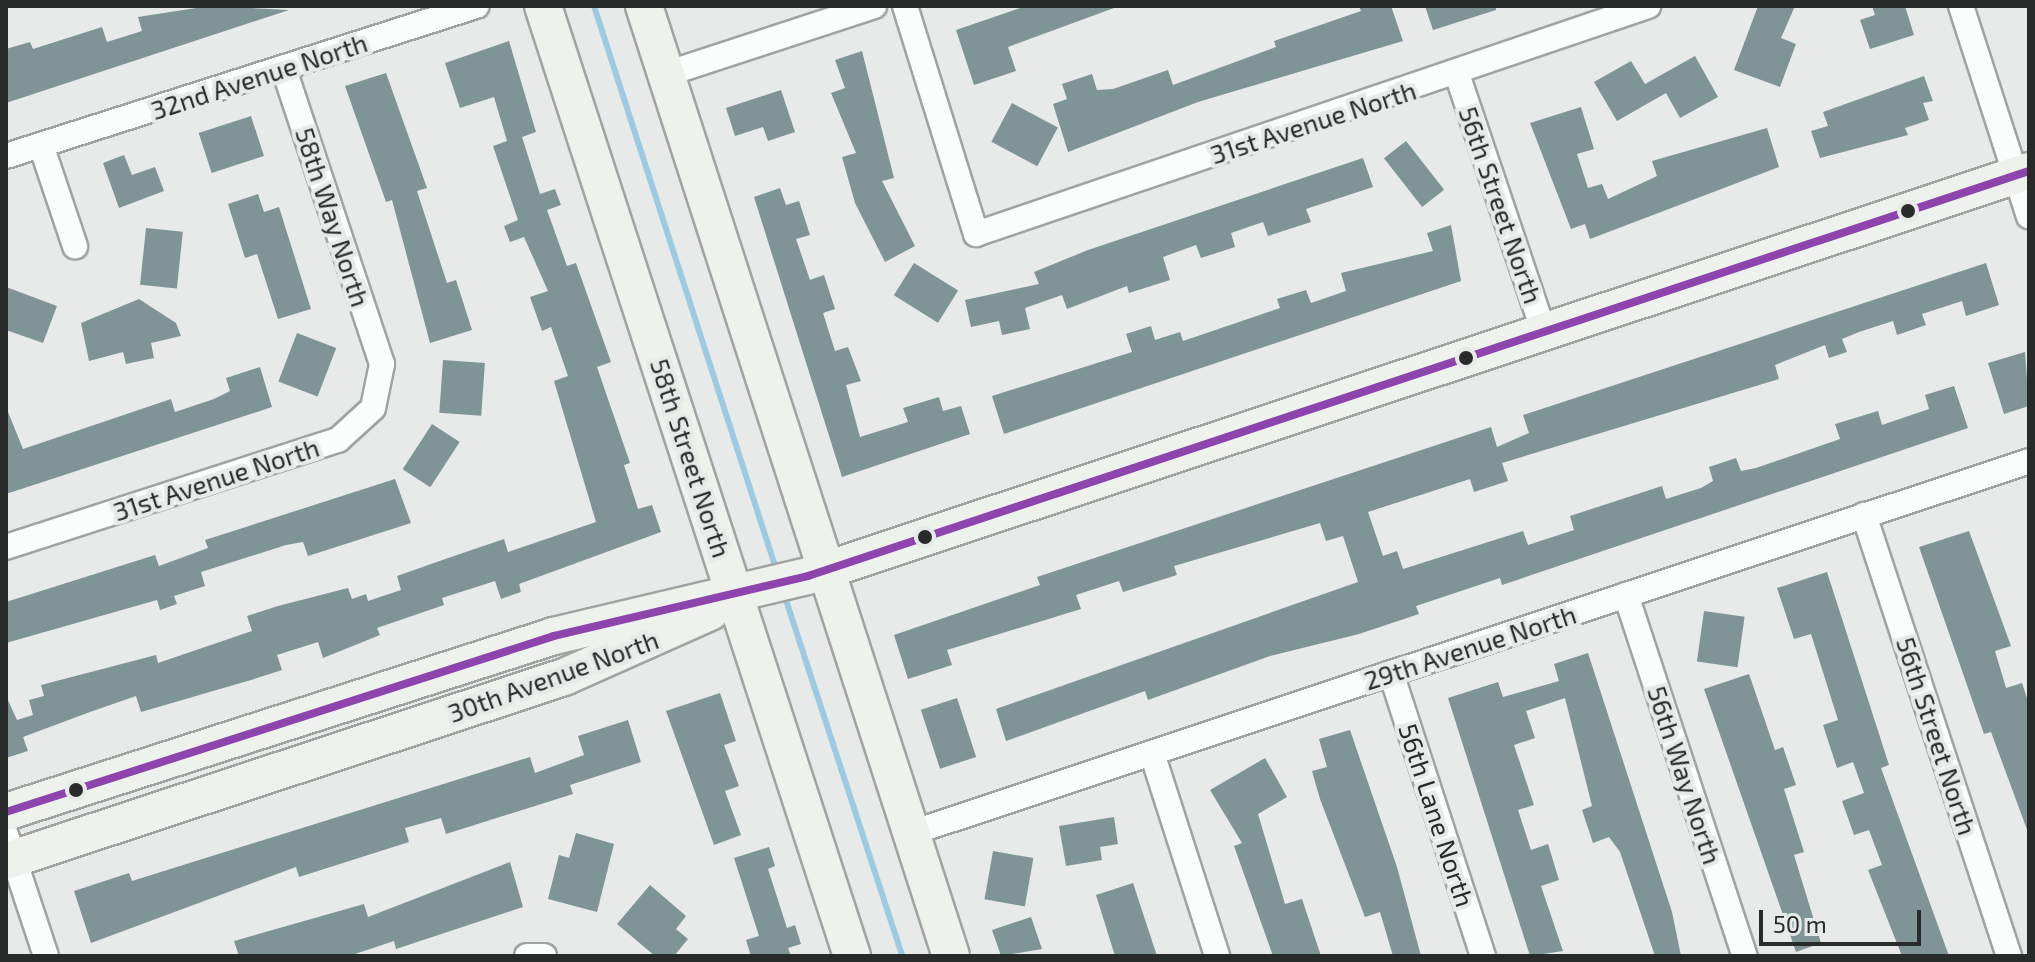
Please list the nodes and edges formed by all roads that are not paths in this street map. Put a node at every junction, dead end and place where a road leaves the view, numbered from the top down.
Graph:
1 (477, 6) edge
2 (543, 6) edge
3 (644, 6) edge
4 (874, 6) edge
5 (905, 6) edge
6 (1648, 6) edge
7 (1961, 6) edge
8 (284, 69) junction
9 (666, 74) junction
10 (1457, 74) junction
11 (41, 145) junction
12 (6, 156) edge
13 (2022, 173) edge
14 (2029, 216) edge
15 (75, 246) dead end
16 (1545, 335) junction
17 (382, 364) joint
18 (2029, 461) edge
19 (1864, 515) junction
20 (6, 547) edge
21 (818, 573) junction
22 (746, 595) junction
23 (1626, 595) junction
24 (1391, 673) junction
25 (1152, 753) junction
26 (6, 812) edge
27 (911, 833) junction
28 (9, 852) edge
29 (46, 956) edge
30 (527, 956) edge
31 (544, 956) edge
32 (852, 956) edge
33 (951, 956) edge
34 (1217, 956) edge
35 (1483, 956) edge
36 (1745, 956) edge
37 (2009, 956) edge

1 - 8 street, 32nd Avenue North
2 - 22 street, 58th Street North
3 - 9 street
4 - 9 street
5 - 10 street, 31st Avenue North
6 - 10 street, 31st Avenue North
7 - 13 street
8 - 11 street, 32nd Avenue North
8 - 17 street, 58th Way North
9 - 21 street
10 - 16 street, 56th Street North
11 - 12 street, 32nd Avenue North
11 - 15 street
13 - 14 street
13 - 16 street
16 - 21 street
17 - 20 street, 31st Avenue North
18 - 19 street, 29th Avenue North
19 - 23 street, 29th Avenue North
19 - 37 street, 56th Street North
21 - 22 street
21 - 27 street
22 - 26 street, 30th Avenue North
22 - 28 street, 30th Avenue North
22 - 32 street, 58th Street North
23 - 24 street, 29th Avenue North
23 - 36 street, 56th Way North
24 - 25 street, 29th Avenue North
24 - 35 street, 56th Lane North
25 - 27 street, 29th Avenue North
25 - 34 street
27 - 33 street
28 - 29 street
30 - 31 street

